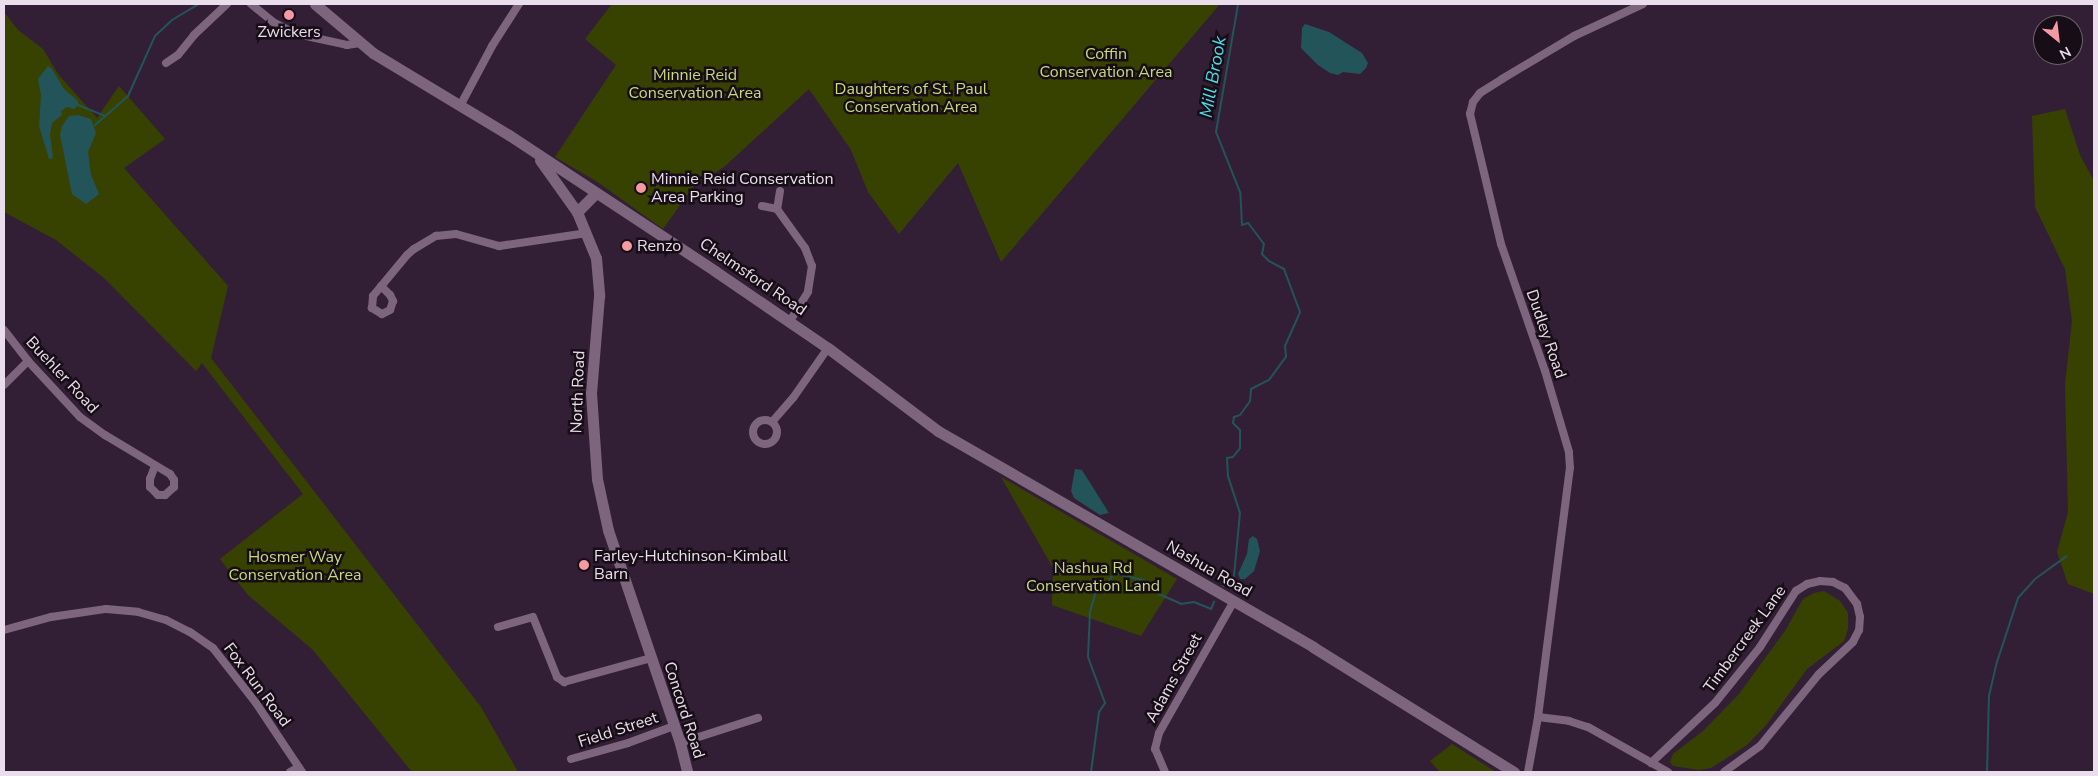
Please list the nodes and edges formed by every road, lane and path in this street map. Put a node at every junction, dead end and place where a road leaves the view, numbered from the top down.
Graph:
1 (227, 4) edge
2 (251, 4) edge
3 (315, 4) edge
4 (519, 4) edge
5 (1643, 4) edge
6 (360, 43) junction
7 (166, 62) dead end
8 (460, 106) junction
9 (538, 155) junction
10 (780, 191) dead end
11 (596, 193) junction
12 (762, 206) dead end
13 (777, 209) junction
14 (578, 212) junction
15 (587, 233) junction
16 (381, 286) dead end
17 (789, 322) junction
18 (4, 330) edge
19 (828, 348) junction
20 (28, 361) junction
21 (4, 385) edge
22 (888, 393) joint
23 (772, 422) dead end
24 (154, 466) dead end
25 (1234, 601) junction
26 (498, 626) dead end
27 (4, 630) edge
28 (651, 658) junction
29 (1538, 717) junction
30 (758, 718) dead end
31 (674, 726) junction
32 (680, 743) junction
33 (571, 759) dead end
34 (1651, 763) junction
35 (301, 769) edge
36 (290, 772) edge
37 (687, 772) edge
38 (1165, 772) edge
39 (1514, 772) edge
40 (1528, 772) edge
41 (1668, 772) edge
42 (1724, 772) edge

1 - 7 street
2 - 6 street
3 - 6 main road
4 - 8 street
5 - 29 street, Dudley Road
6 - 8 main road
8 - 9 main road
9 - 11 main road
9 - 14 main road, North Road
10 - 13 street
11 - 14 main road
11 - 17 main road, Chelmsford Road
12 - 13 street
13 - 17 street
14 - 15 main road, North Road
15 - 16 street
15 - 28 main road, North Road
17 - 19 main road, Chelmsford Road
18 - 20 street, Buehler Road
19 - 22 main road, Chelmsford Road
19 - 23 street
20 - 21 street
20 - 24 street, Buehler Road
22 - 25 main road, Nashua Road
25 - 38 street, Adams Street
25 - 39 main road, Nashua Road
26 - 28 street
27 - 35 street, Fox Run Road
28 - 31 main road, Concord Road
29 - 34 street
29 - 40 street, Dudley Road
30 - 32 street
31 - 32 main road, Concord Road
31 - 33 street, Field Street
32 - 37 main road, Concord Road
34 - 41 street
34 - 42 street, Timbercreek Lane
35 - 36 street

